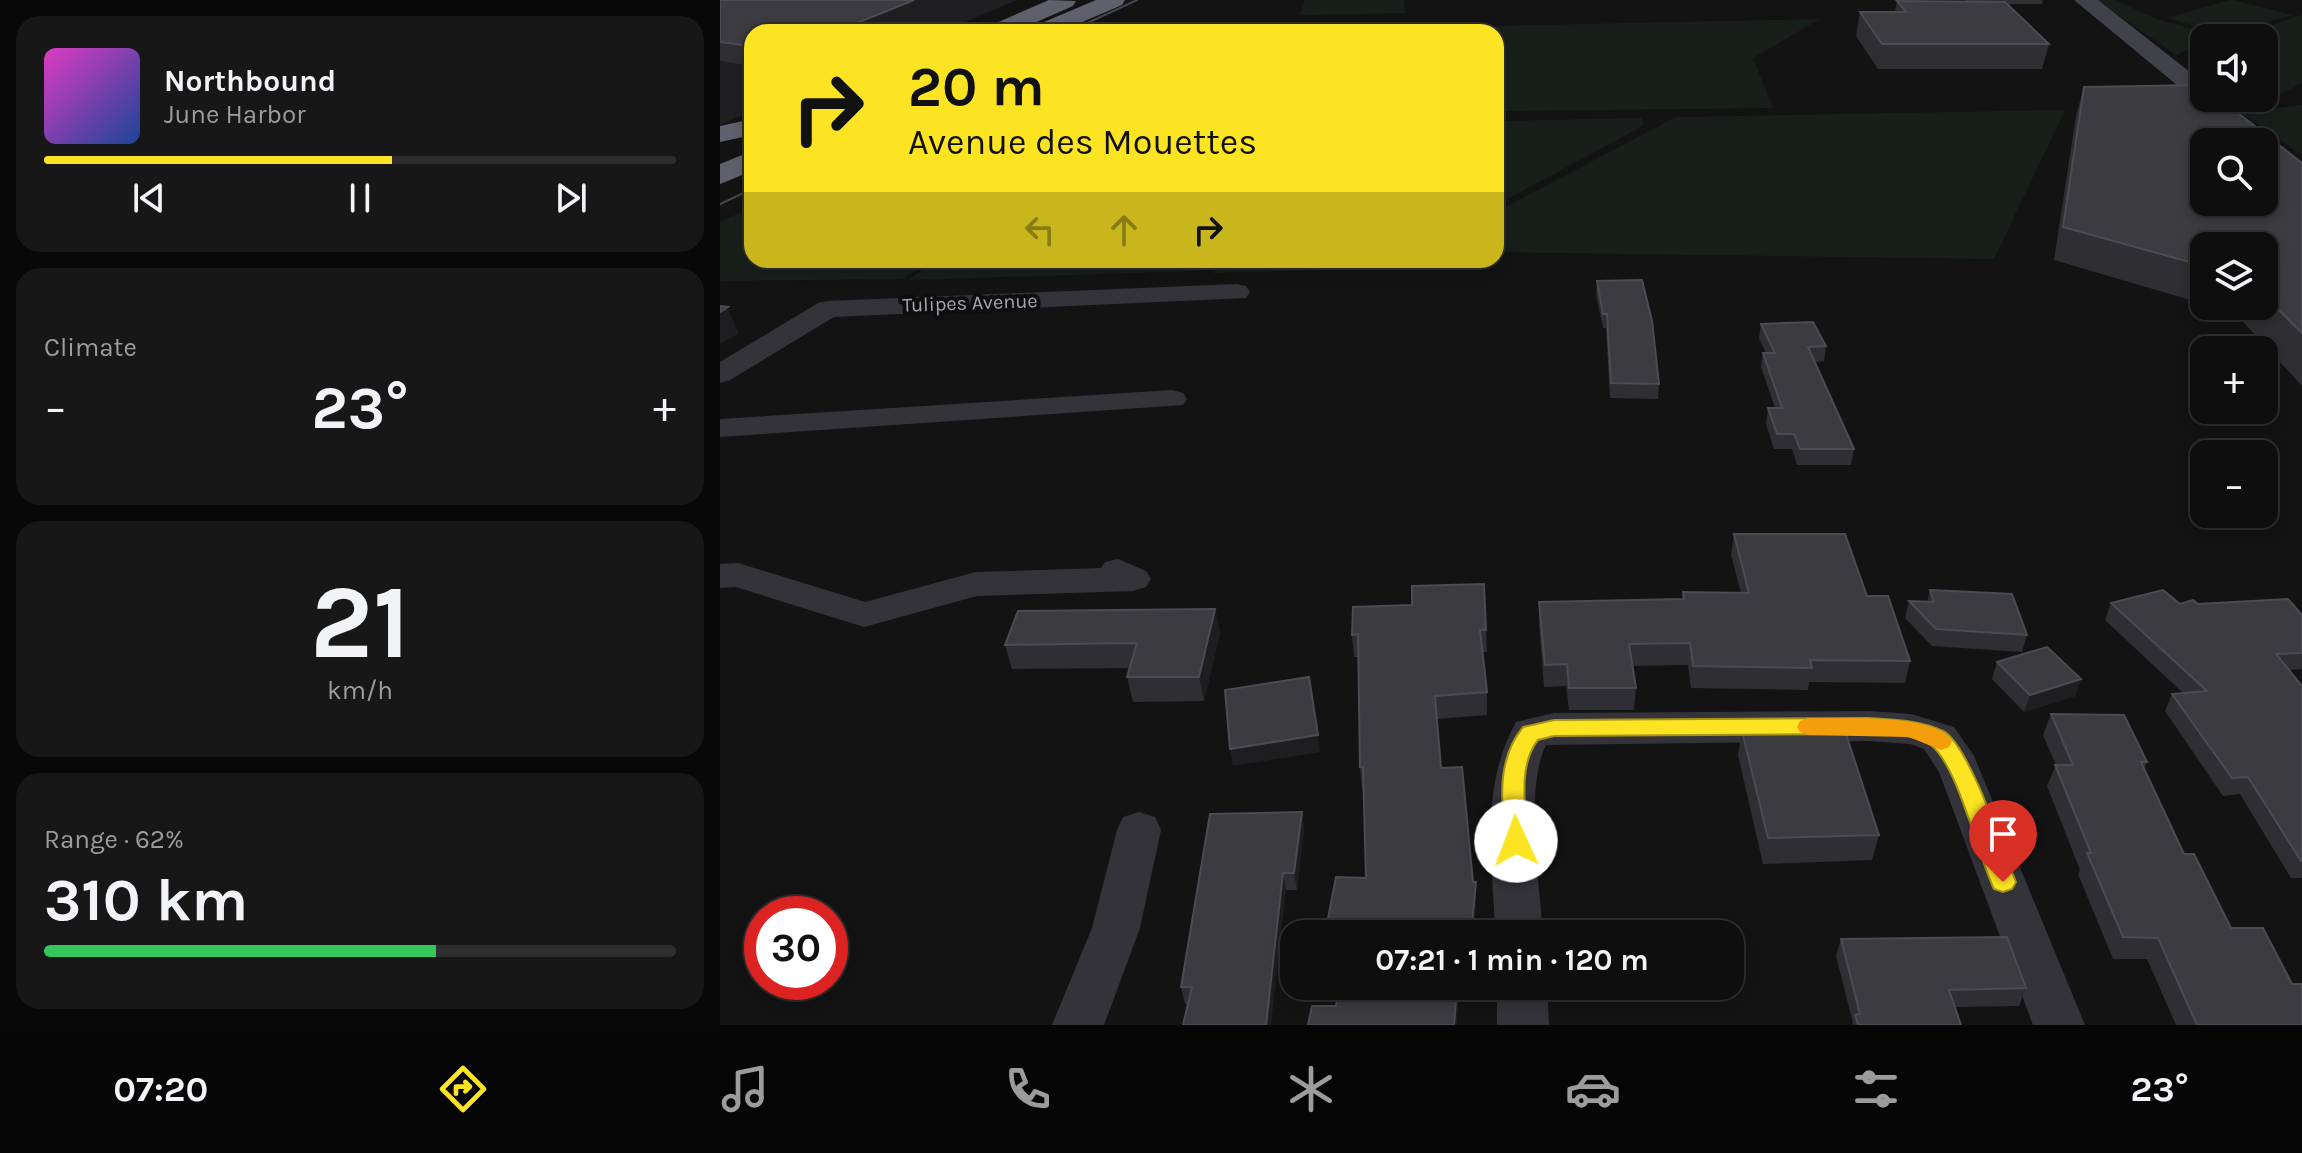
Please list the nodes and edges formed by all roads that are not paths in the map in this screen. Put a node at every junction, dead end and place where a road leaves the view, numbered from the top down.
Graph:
1 (1051, 0) edge
2 (1067, 0) edge
3 (1100, 0) edge
4 (1114, 0) edge
5 (2085, 0) edge
6 (1002, 24) edge
7 (1013, 24) edge
8 (1048, 24) edge
9 (1058, 24) edge
10 (2190, 84) edge
11 (744, 129) edge
12 (720, 134) edge
13 (744, 142) edge
14 (720, 153) edge
15 (744, 164) edge
16 (720, 175) edge
17 (1237, 292) dead end
18 (720, 374) edge
19 (1172, 399) dead end
20 (720, 428) edge
21 (1118, 570) dead end
22 (720, 576) edge
23 (1139, 830) dead end
24 (1518, 920) edge
25 (1522, 1000) edge
26 (1078, 1025) edge
27 (1523, 1025) edge
28 (2059, 1025) edge

1 - 6 highway
2 - 7 highway
3 - 8 highway
4 - 9 highway
5 - 10 main road
11 - 12 highway
13 - 14 highway
15 - 16 highway
17 - 18 street, Tulipes Avenue
19 - 20 street
21 - 22 street
23 - 26 street
24 - 28 street
25 - 27 street

